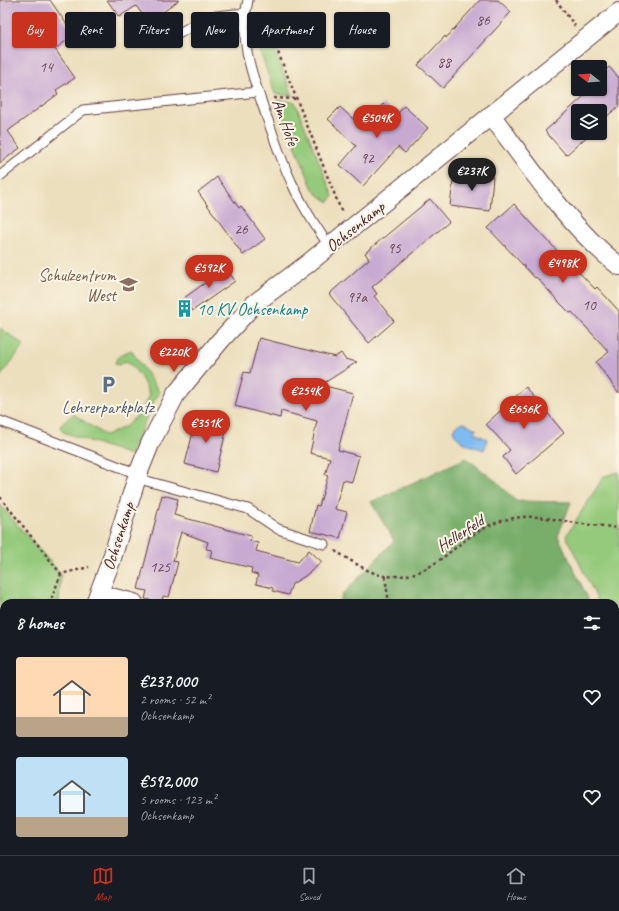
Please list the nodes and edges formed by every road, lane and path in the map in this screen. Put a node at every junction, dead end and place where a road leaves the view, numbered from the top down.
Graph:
1 (248, 0) edge
2 (556, 0) edge
3 (619, 12) edge
4 (246, 13) junction
5 (183, 31) edge
6 (586, 40) junction
7 (259, 94) junction
8 (297, 99) junction
9 (491, 115) junction
10 (0, 176) edge
11 (349, 230) junction
12 (329, 246) junction
13 (619, 266) edge
14 (0, 421) edge
15 (137, 476) junction
16 (0, 497) edge
17 (619, 529) edge
18 (324, 544) joint
19 (111, 561) junction
20 (61, 574) junction
21 (385, 577) junction
22 (50, 599) edge
23 (97, 599) edge
24 (388, 599) edge

1 - 4 lane, Am Hofe
1 - 8 path
2 - 6 path
3 - 6 street, Ochsenkamp
4 - 5 lane
4 - 7 lane, Am Hofe
6 - 9 street, Ochsenkamp
7 - 8 path
7 - 10 lane
7 - 12 lane, Am Hofe
8 - 11 path
9 - 11 street, Ochsenkamp
9 - 13 street
11 - 12 street, Ochsenkamp
12 - 15 street, Ochsenkamp
14 - 15 lane
15 - 18 lane, Ochsenkamp
15 - 19 street, Ochsenkamp
16 - 20 path
17 - 21 path, Hellerfeld
18 - 21 path, Hellerfeld
19 - 20 path
19 - 23 street, Ochsenkamp
20 - 22 path
21 - 24 path

